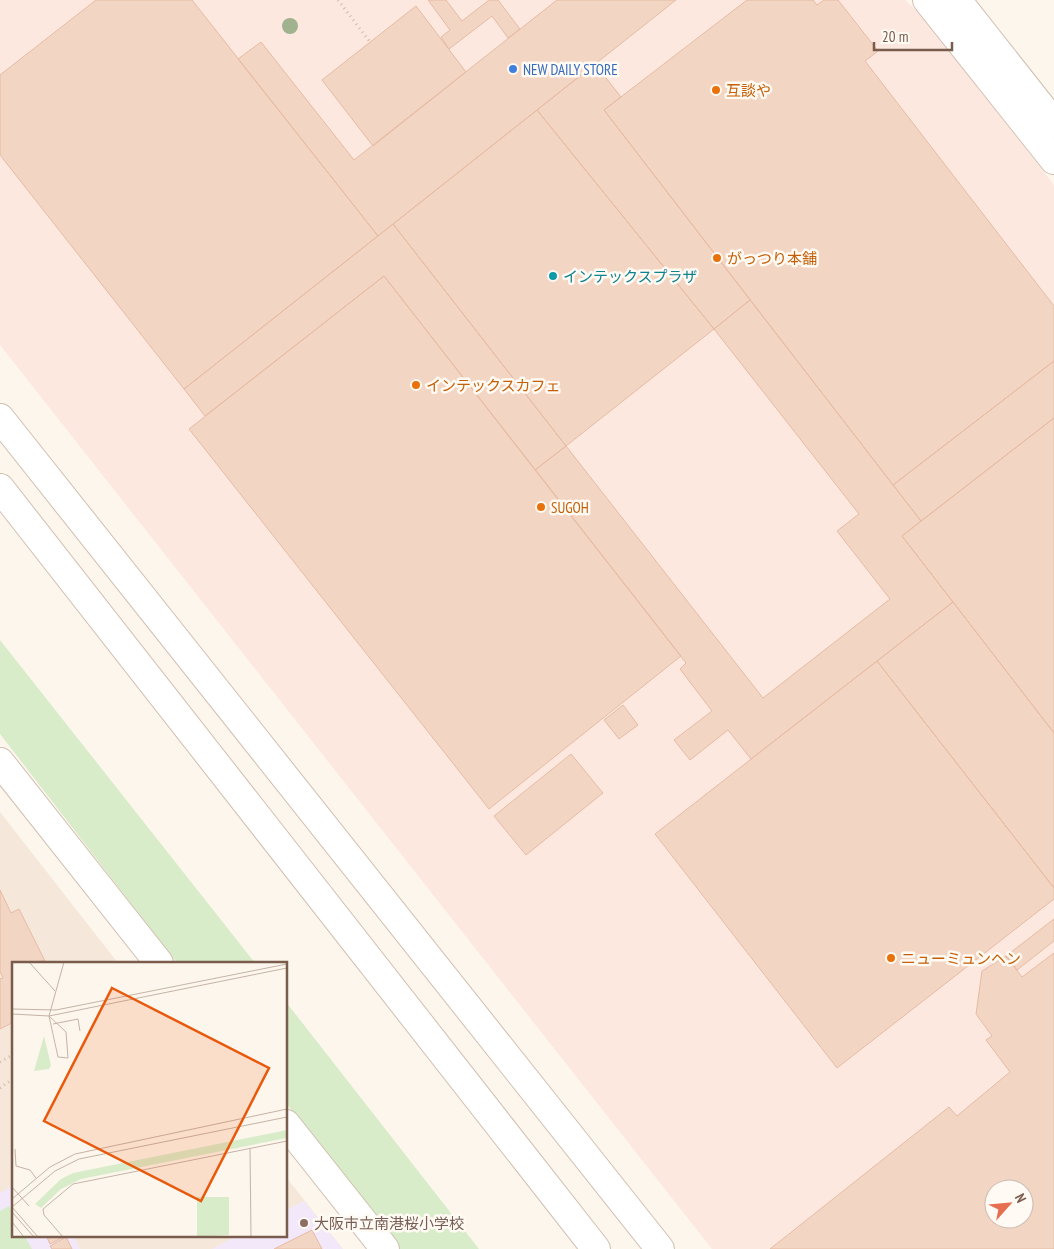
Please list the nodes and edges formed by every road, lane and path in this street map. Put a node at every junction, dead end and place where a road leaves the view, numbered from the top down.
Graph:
1 (338, 0) edge
2 (927, 0) edge
3 (957, 0) edge
4 (370, 42) dead end
5 (1054, 123) edge
6 (1054, 160) edge
7 (0, 418) edge
8 (0, 488) edge
9 (0, 762) edge
10 (159, 962) edge
11 (12, 1055) edge
12 (0, 1062) edge
13 (12, 1079) edge
14 (0, 1088) edge
15 (288, 1127) edge
16 (385, 1249) edge
17 (596, 1249) edge
18 (660, 1249) edge

1 - 4 path
2 - 6 street
3 - 5 street
7 - 18 street
8 - 17 street
9 - 10 street
11 - 12 path
13 - 14 path
15 - 16 street

